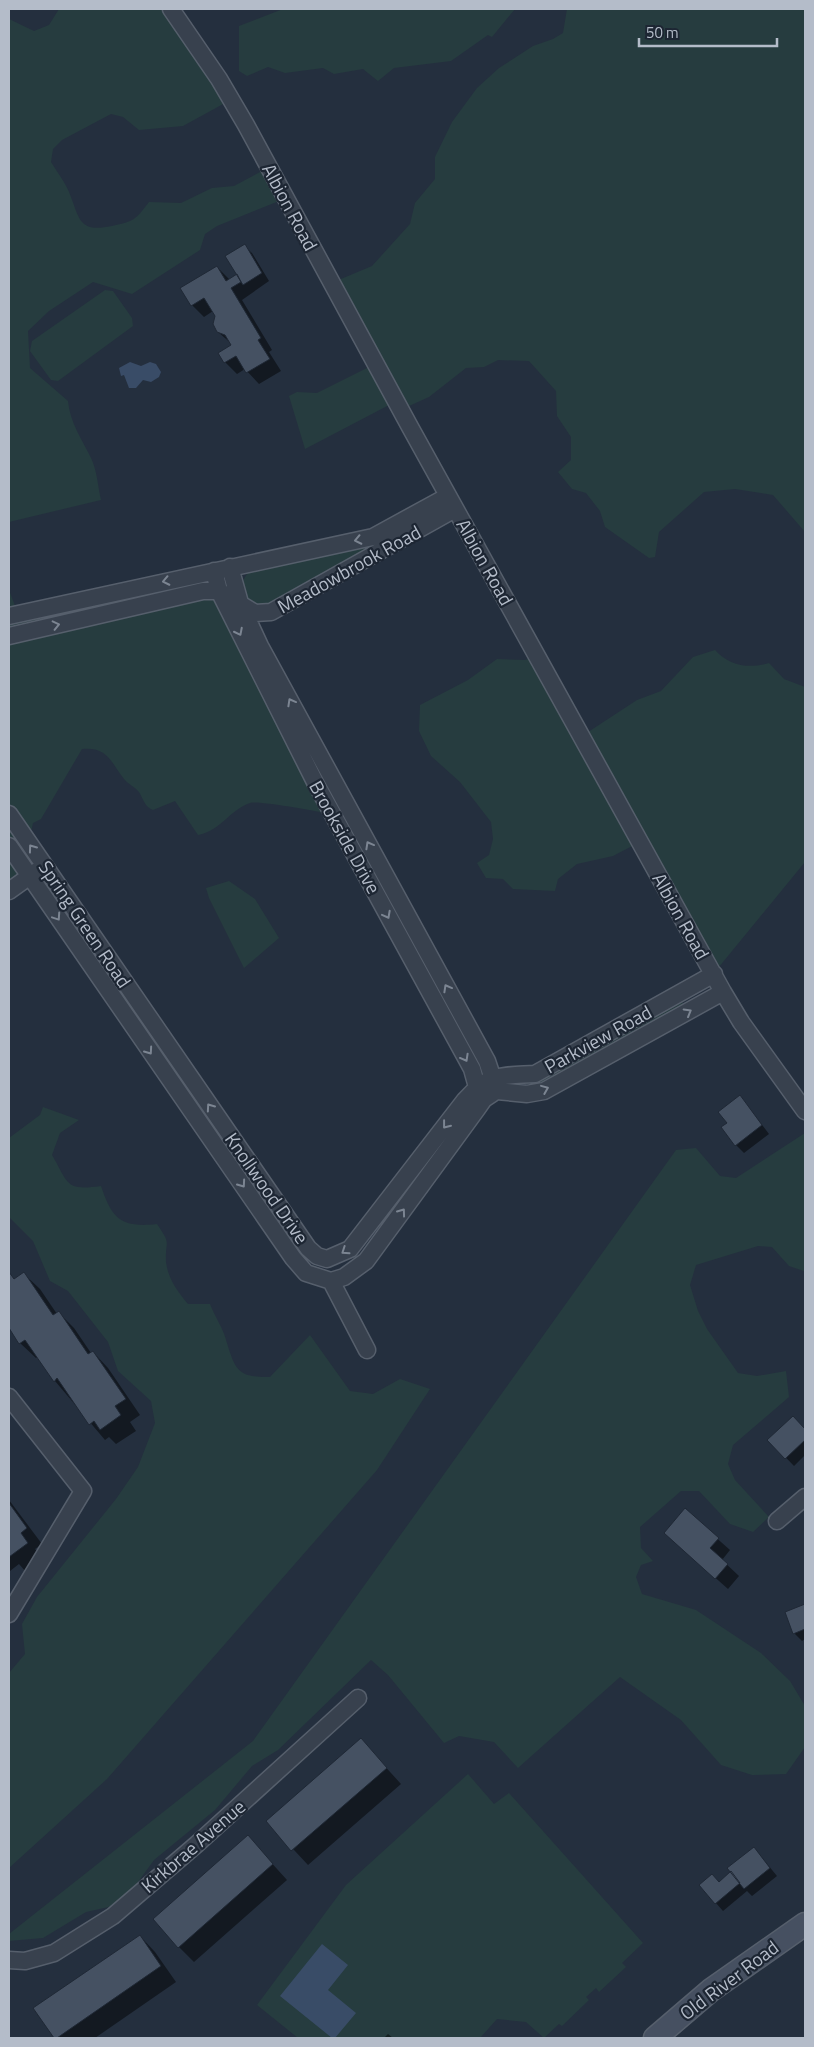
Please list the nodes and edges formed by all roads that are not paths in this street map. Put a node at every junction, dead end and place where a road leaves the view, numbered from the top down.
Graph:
1 (171, 9) edge
2 (452, 502) junction
3 (230, 567) junction
4 (214, 571) junction
5 (219, 592) junction
6 (240, 603) junction
7 (9, 616) edge
8 (9, 636) edge
9 (9, 814) edge
10 (9, 846) edge
11 (45, 866) junction
12 (30, 876) junction
13 (9, 891) edge
14 (714, 974) junction
15 (723, 992) junction
16 (149, 1018) junction
17 (134, 1029) junction
18 (488, 1089) junction
19 (805, 1110) edge
20 (331, 1281) junction
21 (367, 1350) dead end
22 (9, 1397) edge
23 (805, 1496) edge
24 (777, 1521) dead end
25 (9, 1614) edge
26 (358, 1698) dead end
27 (805, 1924) edge
28 (9, 1960) edge
29 (655, 2038) edge

1 - 2 street, Albion Road
2 -> 3 street, Meadowbrook Road
2 - 6 street, Meadowbrook Road
2 - 14 street, Albion Road
3 - 4 street, Meadowbrook Road
3 - 6 street, Brookside Drive
4 - 5 street, Brookside Drive
4 -> 7 street, Meadowbrook Road
5 - 6 street, Meadowbrook Road
8 -> 5 street
5 -> 18 street, Brookside Drive
18 -> 6 street, Brookside Drive
11 -> 9 street, Spring Green Road
10 - 12 street
11 - 12 street
11 - 16 street, Spring Green Road
12 - 13 street
12 -> 17 street, Spring Green Road
14 - 15 street, Albion Road
14 - 18 street, Parkview Road
18 -> 15 street, Parkview Road
15 - 19 street, Albion Road
16 - 17 street
18 -> 16 street, Knollwood Drive
17 -> 20 street, Spring Green Road
20 -> 18 street
20 - 21 street
22 - 25 street
23 - 24 street
26 - 28 street, Kirkbrae Avenue
27 - 29 main road, Old River Road

